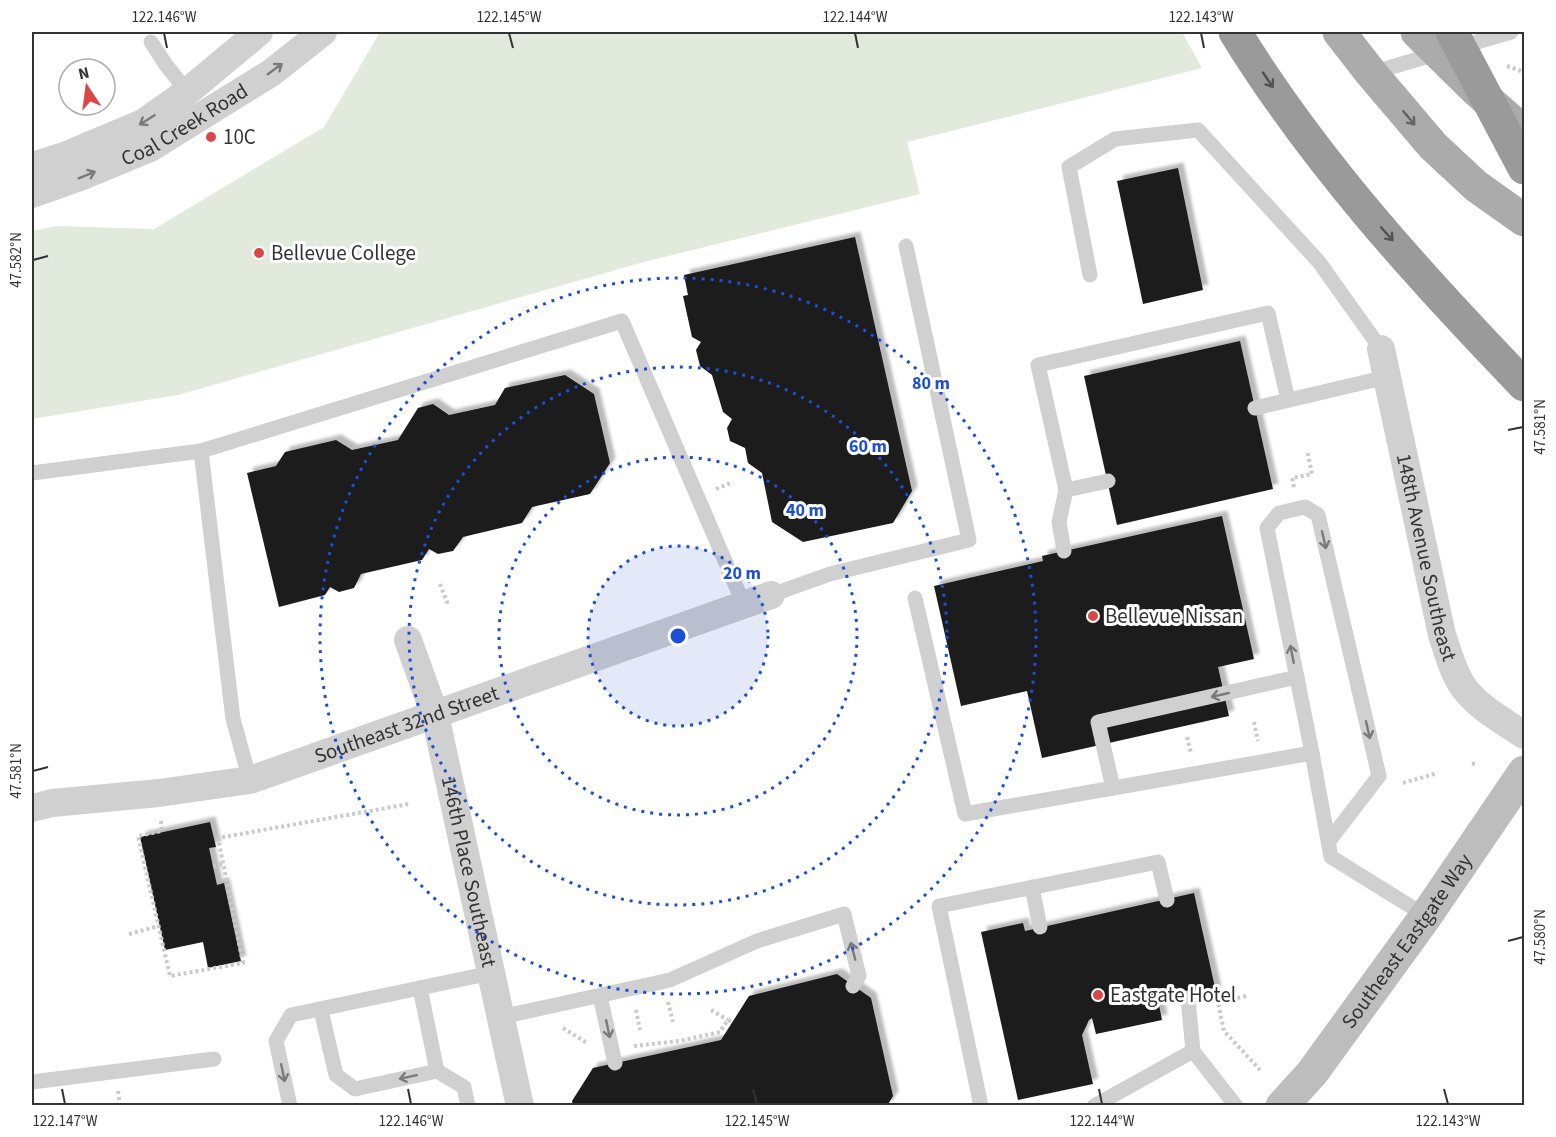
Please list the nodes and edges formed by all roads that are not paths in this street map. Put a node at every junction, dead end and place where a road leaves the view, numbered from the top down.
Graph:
1 (259, 32) edge
2 (323, 32) edge
3 (1236, 32) edge
4 (1339, 32) edge
5 (1511, 32) edge
6 (1435, 39) edge
7 (151, 42) dead end
8 (1371, 74) junction
9 (187, 92) junction
10 (205, 114) junction
11 (1524, 132) edge
12 (32, 166) edge
13 (1524, 168) edge
14 (32, 194) edge
15 (1524, 220) edge
16 (906, 246) dead end
17 (1090, 275) dead end
18 (1381, 349) joint
19 (1387, 377) junction
20 (1524, 385) edge
21 (1288, 400) junction
22 (1255, 408) dead end
23 (201, 451) junction
24 (32, 473) edge
25 (1108, 481) dead end
26 (1066, 490) junction
27 (1064, 551) dead end
28 (771, 595) joint
29 (915, 598) dead end
30 (744, 605) junction
31 (408, 640) dead end
32 (1297, 677) junction
33 (435, 715) junction
34 (1524, 735) edge
35 (1312, 753) junction
36 (1524, 772) edge
37 (250, 780) junction
38 (1113, 788) junction
39 (32, 808) edge
40 (1329, 841) junction
41 (1032, 887) junction
42 (1167, 900) dead end
43 (1426, 916) junction
44 (1040, 927) dead end
45 (491, 973) junction
46 (853, 986) dead end
47 (420, 988) junction
48 (600, 996) junction
49 (1188, 998) dead end
50 (321, 1010) junction
51 (501, 1017) junction
52 (1193, 1052) junction
53 (214, 1059) dead end
54 (615, 1063) dead end
55 (437, 1071) junction
56 (32, 1082) edge
57 (290, 1106) edge
58 (468, 1106) edge
59 (520, 1106) edge
60 (981, 1106) edge
61 (1094, 1106) edge
62 (1236, 1106) edge
63 (1282, 1106) edge

1 - 9 street, Coal Creek Road
10 -> 2 street, Coal Creek Road
3 -> 20 highway
4 - 8 main road
5 - 6 lane
6 - 8 lane
6 - 11 main road
6 - 13 highway, bridge
7 - 9 lane
8 -> 15 main road
9 - 10 lane
9 -> 12 street, Coal Creek Road
14 -> 10 street, Coal Creek Road
16 - 28 lane
17 - 18 lane
18 - 19 street, 148th Avenue Southeast
19 - 21 lane
19 - 34 street, 148th Avenue Southeast
21 - 22 lane
21 - 26 lane
23 - 24 lane
23 - 30 lane
23 - 37 lane
25 - 26 lane
26 - 27 lane
28 - 30 street, Southeast 32nd Street
29 - 38 lane
30 - 33 street, Southeast 32nd Street
31 - 33 street, 146th Place Southeast
32 - 35 lane
32 -> 38 lane
32 -> 40 lane
33 - 37 street, Southeast 32nd Street
33 - 45 street, 146th Place Southeast
35 - 38 lane
35 - 40 lane
36 - 43 main road, Southeast Eastgate Way
37 - 39 street, Southeast 32nd Street
40 - 43 lane
41 - 42 lane
41 - 44 lane
41 - 60 lane
43 - 63 main road, Southeast Eastgate Way
45 - 47 lane
45 - 51 street, 146th Place Southeast
46 -> 48 lane
47 - 50 lane
47 - 55 lane
48 - 51 lane
48 -> 54 lane
49 - 52 lane
55 -> 50 lane
50 -> 57 lane
51 - 59 street, 146th Place Southeast
52 - 61 lane
52 - 62 lane
53 - 56 lane
55 - 58 lane

